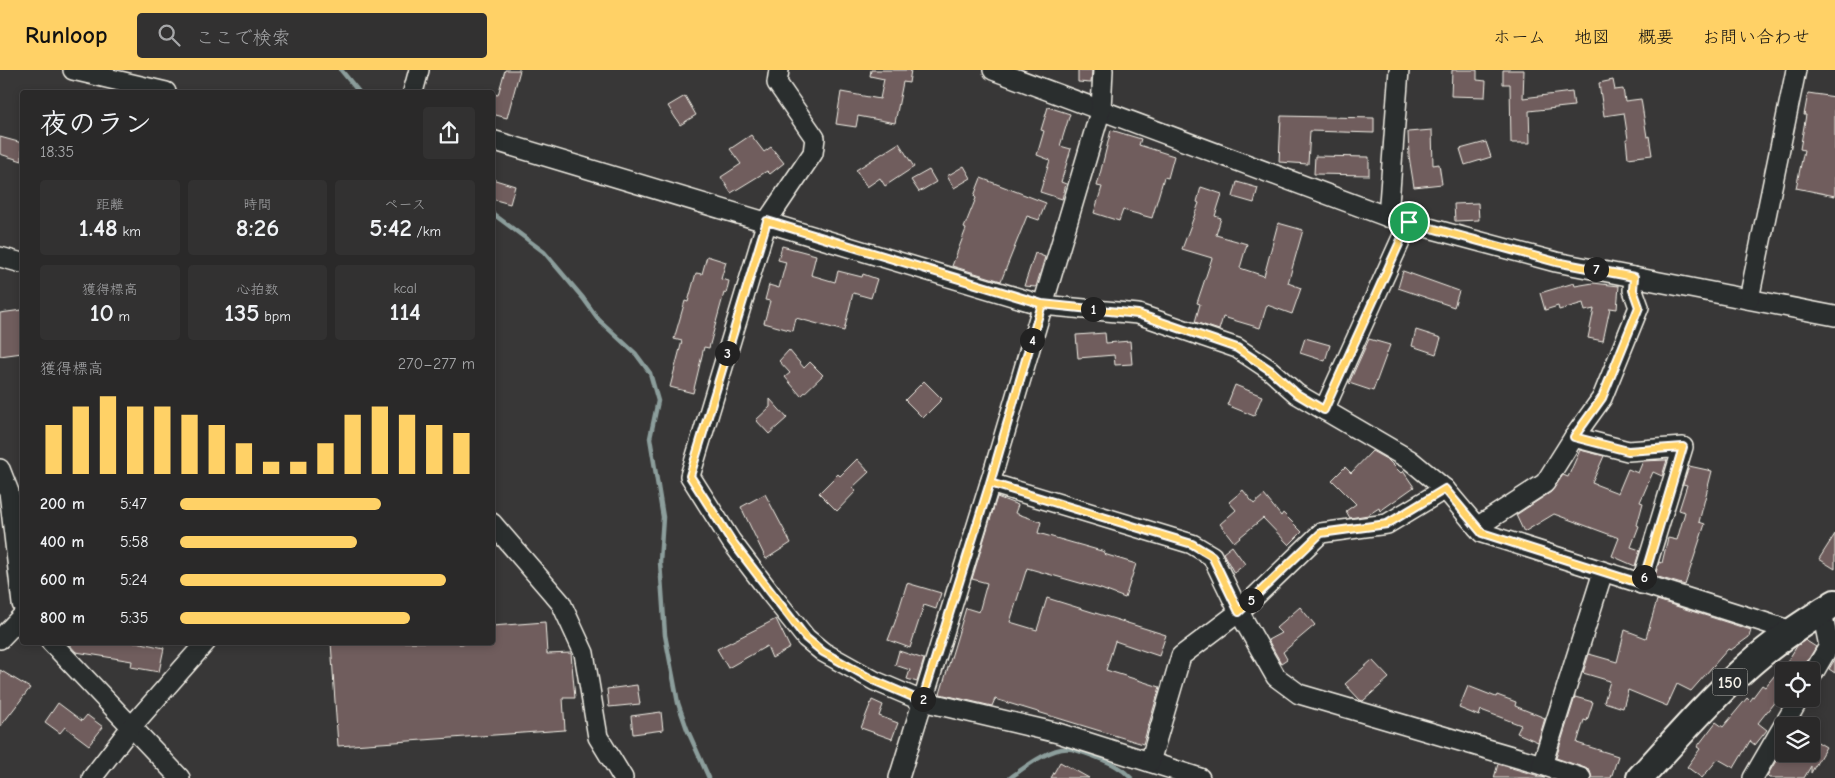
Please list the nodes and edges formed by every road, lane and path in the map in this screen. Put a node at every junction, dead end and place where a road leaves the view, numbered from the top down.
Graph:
1 (73, 70) edge
2 (419, 70) edge
3 (780, 70) edge
4 (993, 70) edge
5 (1103, 70) edge
6 (1399, 70) edge
7 (1796, 70) edge
8 (158, 90) edge
9 (414, 90) edge
10 (1101, 109) junction
11 (495, 141) edge
12 (1388, 217) junction
13 (767, 221) junction
14 (1409, 222) junction
15 (0, 257) edge
16 (20, 262) edge
17 (1634, 277) junction
18 (1749, 299) junction
19 (1042, 304) junction
20 (1835, 316) edge
21 (1324, 410) junction
22 (1574, 437) junction
23 (0, 469) edge
24 (990, 483) junction
25 (1445, 489) junction
26 (495, 526) edge
27 (1477, 527) junction
28 (1603, 572) junction
29 (1642, 584) junction
30 (20, 587) edge
31 (1829, 607) edge
32 (1239, 612) junction
33 (20, 618) edge
34 (1792, 631) junction
35 (0, 639) edge
36 (54, 645) edge
37 (203, 645) edge
38 (1820, 662) edge
39 (922, 701) junction
40 (1794, 707) edge
41 (132, 726) junction
42 (1150, 762) junction
43 (1542, 765) junction
44 (92, 778) edge
45 (180, 778) edge
46 (623, 778) edge
47 (898, 778) edge
48 (1200, 778) edge
49 (1581, 778) edge
50 (1640, 778) edge
51 (1753, 778) edge

1 - 8 street
2 - 9 street
3 - 13 street
4 - 10 street
5 - 10 street
6 - 12 street
7 - 18 street
10 - 12 street
10 - 19 street
11 - 13 street
12 - 14 street
13 - 19 street
13 - 39 street
14 - 17 street
14 - 21 street
15 - 16 street
17 - 18 street
17 - 22 street
18 - 20 street
19 - 21 street
19 - 24 street
21 - 25 street
22 - 27 street
22 - 29 street
23 - 30 street
24 - 32 street
24 - 39 street
25 - 27 street
25 - 32 street
26 - 46 street
27 - 28 street
28 - 29 street
28 - 43 street
29 - 34 street
31 - 34 highway, 150
31 - 38 street
32 - 42 street
32 - 43 street
33 - 35 street
34 - 50 highway, 150
36 - 41 street
37 - 41 street
39 - 42 street
39 - 47 street
40 - 51 street
41 - 44 street
41 - 45 street
42 - 48 street
43 - 49 street

